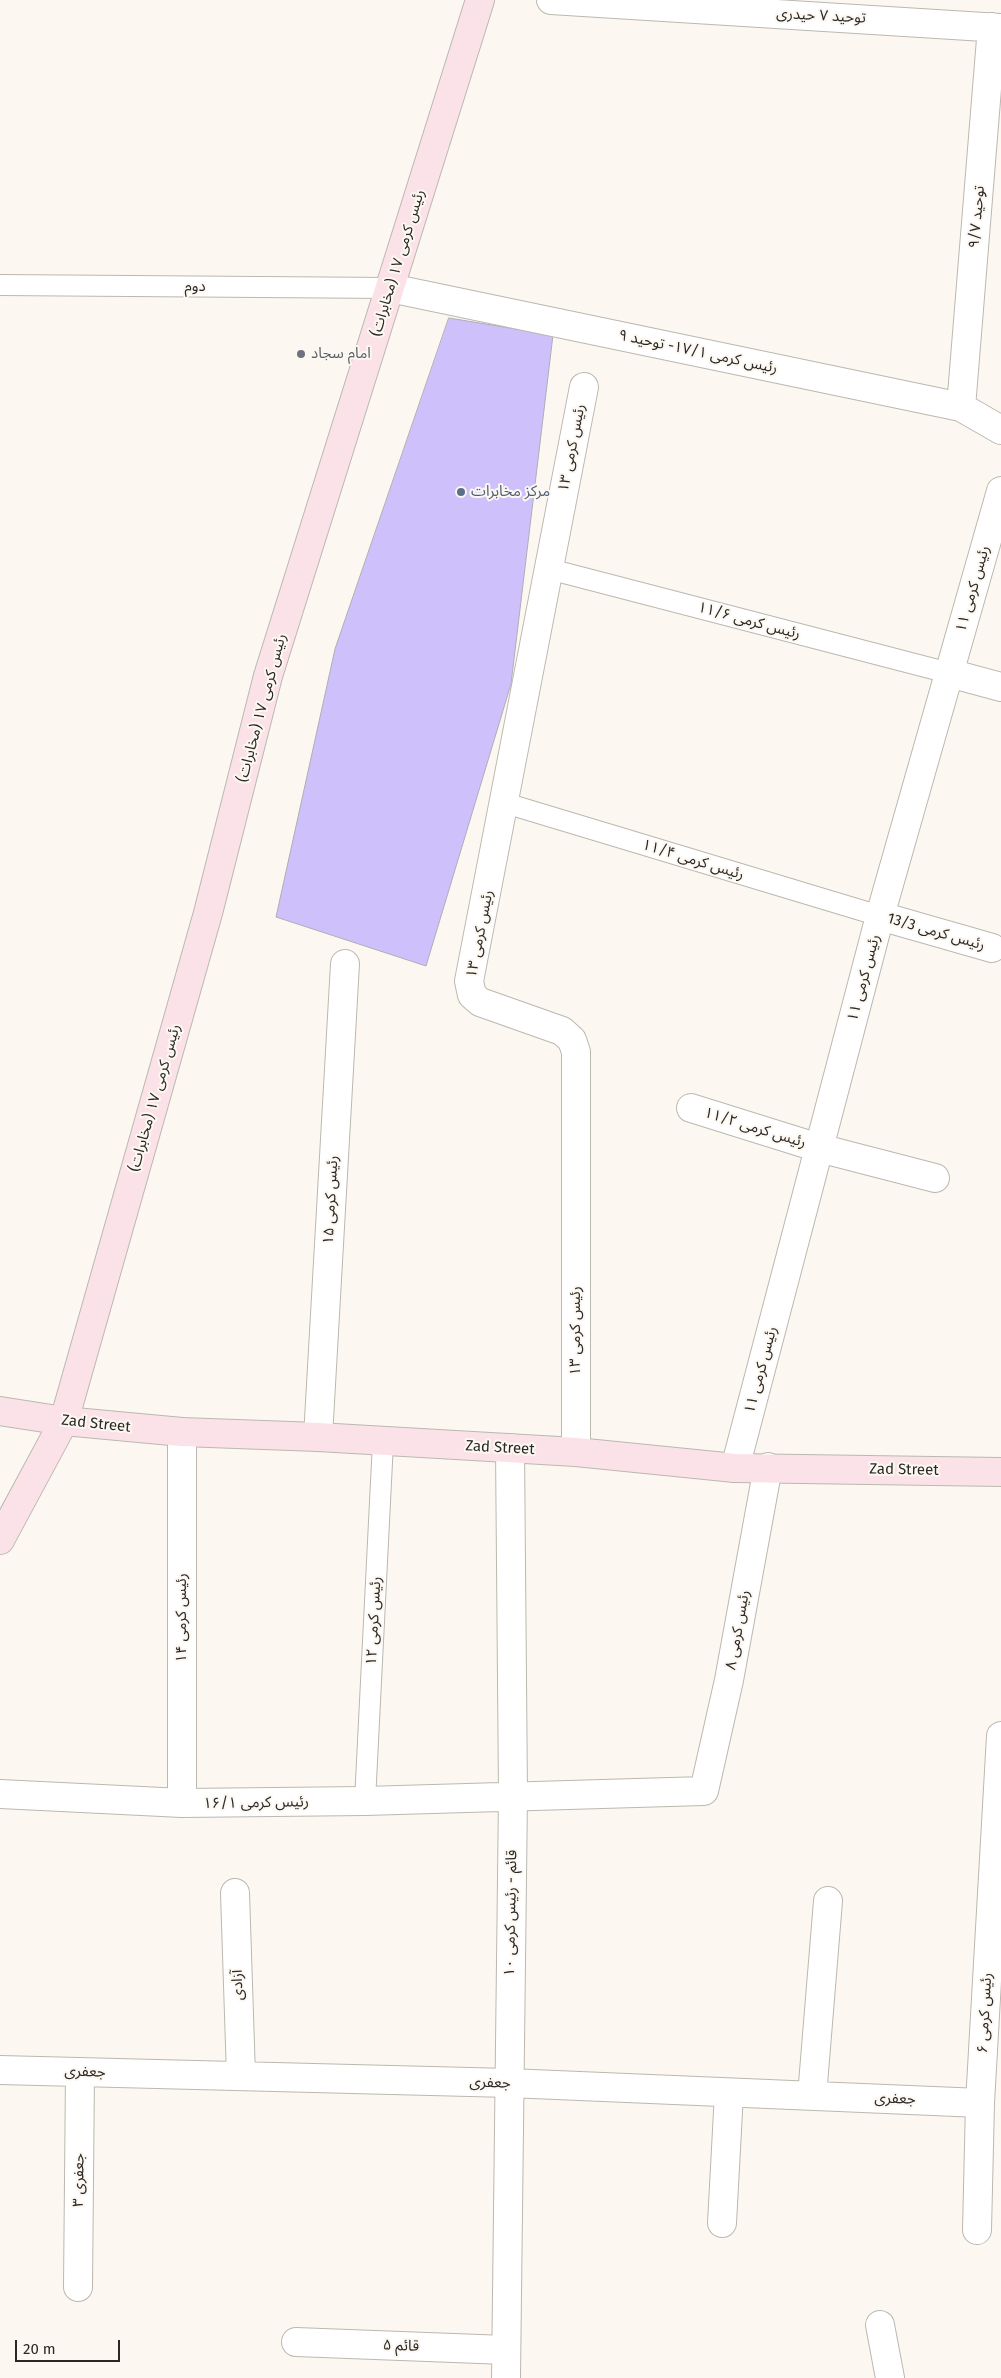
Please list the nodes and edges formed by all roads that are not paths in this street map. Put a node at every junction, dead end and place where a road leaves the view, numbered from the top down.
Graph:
1 (480, 0) edge
2 (551, 0) edge
3 (997, 27) edge
4 (0, 285) edge
5 (390, 288) junction
6 (584, 388) dead end
7 (961, 407) junction
8 (1001, 430) edge
9 (1001, 491) edge
10 (549, 569) junction
11 (949, 673) junction
12 (1001, 688) edge
13 (505, 804) junction
14 (880, 916) junction
15 (992, 948) dead end
16 (345, 964) dead end
17 (691, 1108) dead end
18 (819, 1148) junction
19 (934, 1178) dead end
20 (0, 1411) edge
21 (64, 1421) junction
22 (182, 1432) junction
23 (318, 1436) junction
24 (383, 1442) junction
25 (510, 1448) junction
26 (576, 1452) junction
27 (768, 1467) junction
28 (735, 1468) junction
29 (1001, 1472) edge
30 (0, 1540) edge
31 (1001, 1736) edge
32 (704, 1791) joint
33 (0, 1794) edge
34 (513, 1795) junction
35 (365, 1801) junction
36 (182, 1803) junction
37 (235, 1893) dead end
38 (828, 1901) dead end
39 (0, 2070) edge
40 (80, 2072) junction
41 (241, 2076) junction
42 (509, 2083) junction
43 (730, 2093) junction
44 (812, 2096) junction
45 (980, 2103) junction
46 (722, 2223) dead end
47 (977, 2230) dead end
48 (78, 2287) dead end
49 (880, 2325) dead end
50 (296, 2342) dead end
51 (506, 2350) junction
52 (506, 2378) edge
53 (890, 2378) edge

1 - 5 street, رئیس کرمی ۱۷ (مخابرات)
2 - 3 street, توحید ۷ حیدری
3 - 7 street, توحید ۹/۷
4 - 5 lane, دوم
5 - 7 street, رئیس کرمی ۱۷/۱- توحید ۹
5 - 21 street, رئیس کرمی ۱۷ (مخابرات)
6 - 10 street, رئیس کرمی ۱۳
7 - 8 street, رئیس کرمی ۱۷/۱- توحید ۹
9 - 11 street, رئیس کرمی ۱۱
10 - 11 lane, رئیس کرمی ۱۱/۶
10 - 13 street, رئیس کرمی ۱۳
11 - 12 street
11 - 14 street, رئیس کرمی ۱۱
13 - 14 lane, رئیس کرمی ۱۱/۴
13 - 26 street, رئیس کرمی ۱۳
14 - 15 street, رئیس کرمی 13/3
14 - 18 street, رئیس کرمی ۱۱
16 - 23 street, رئیس کرمی ۱۵
17 - 18 street, رئیس کرمی ۱۱/۲
18 - 19 street, رئیس کرمی ۱۱/۲
18 - 28 street, رئیس کرمی ۱۱
20 - 21 street, Zad Street
21 - 22 street, Zad Street
21 - 30 street, رئیس کرمی ۱۷ (مخابرات)
22 - 23 street, Zad Street
22 - 36 street, رئیس کرمی ۱۴
23 - 24 street, Zad Street
24 - 25 street, Zad Street
24 - 35 lane, رئیس کرمی ۱۲
25 - 26 street, Zad Street
25 - 34 street, قائم - رئیس کرمی ۱۰
26 - 28 street, Zad Street
27 - 28 street, Zad Street
27 - 29 street, Zad Street
27 - 32 street, رئیس کرمی ۸
31 - 45 street, رئیس کرمی ۶
32 - 34 street, رئیس کرمی ۱۶/۱
33 - 36 street, رئیس کرمی ۱۶/۱
34 - 35 street, رئیس کرمی ۱۶/۱
34 - 42 street, قائم - رئیس کرمی ۱۰
35 - 36 street, رئیس کرمی ۱۶/۱
37 - 41 street, آزادی
38 - 44 street
39 - 40 street, جعفری
40 - 41 street, جعفری
40 - 48 street, جعفری ۳
41 - 42 street, جعفری
42 - 43 street, جعفری
42 - 51 street, قائم - رئیس کرمی ۱۰
43 - 44 street, جعفری
43 - 46 street
44 - 45 street, جعفری
45 - 47 street, رئیس کرمی ۶
49 - 53 street
50 - 51 street, قائم ۵
51 - 52 street, قائم - رئیس کرمی ۱۰

